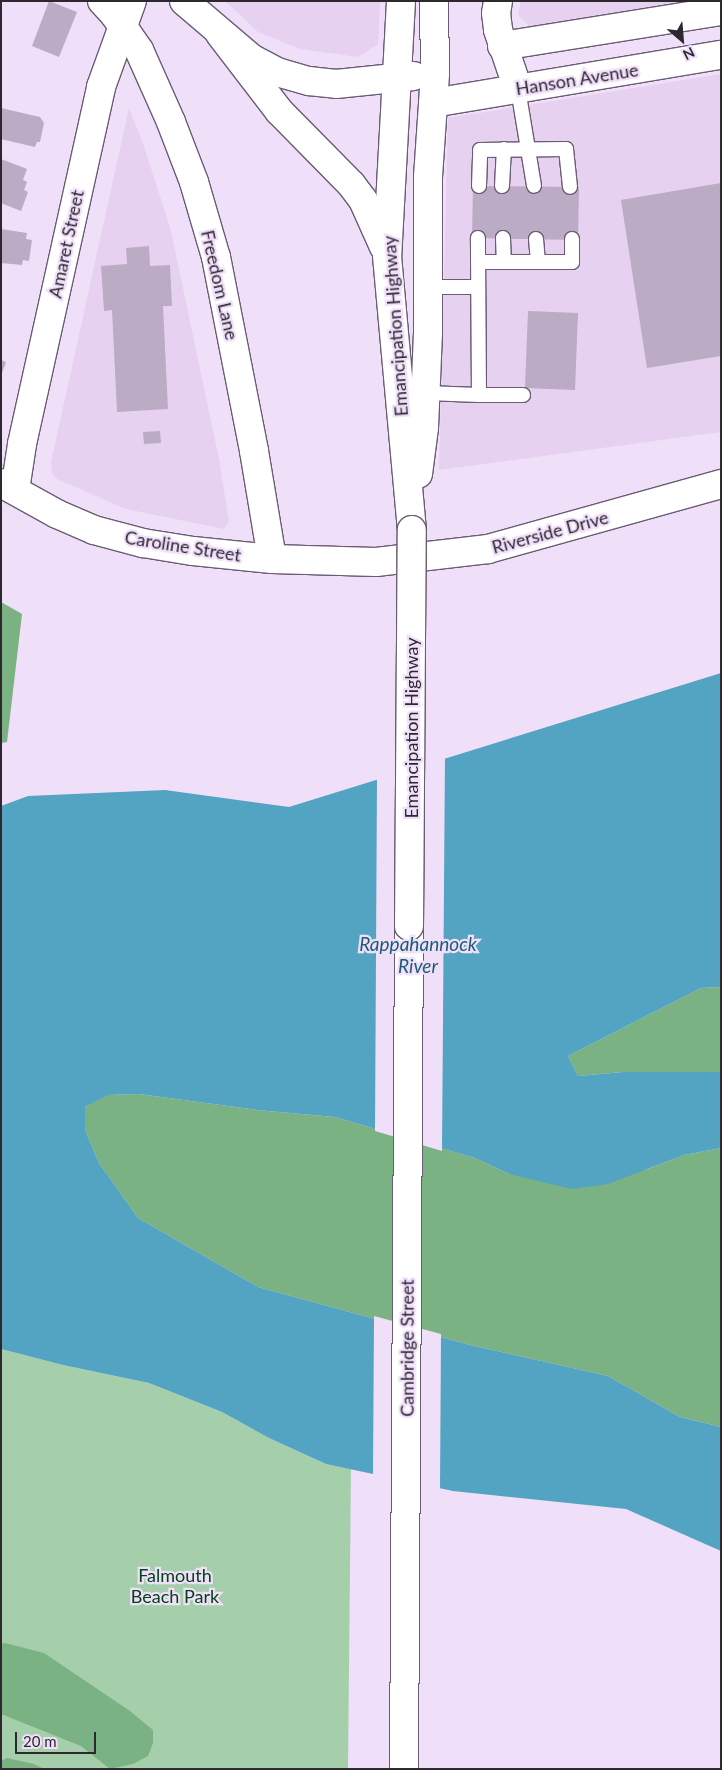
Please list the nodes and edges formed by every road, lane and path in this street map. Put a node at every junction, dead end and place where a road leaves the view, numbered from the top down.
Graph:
1 (102, 1) edge
2 (184, 1) edge
3 (401, 1) edge
4 (434, 1) edge
5 (498, 1) edge
6 (721, 11) edge
7 (127, 14) edge
8 (220, 34) junction
9 (502, 46) junction
10 (721, 55) edge
11 (435, 73) junction
12 (396, 78) junction
13 (518, 89) junction
14 (433, 103) junction
15 (527, 148) junction
16 (504, 149) junction
17 (479, 186) dead end
18 (502, 186) dead end
19 (534, 186) dead end
20 (570, 187) dead end
21 (478, 238) dead end
22 (503, 238) dead end
23 (536, 239) dead end
24 (572, 239) dead end
25 (387, 256) junction
26 (504, 261) junction
27 (538, 261) junction
28 (478, 262) junction
29 (478, 286) junction
30 (427, 287) junction
31 (426, 393) junction
32 (479, 395) junction
33 (523, 395) dead end
34 (721, 484) edge
35 (8, 487) edge
36 (412, 530) junction
37 (272, 559) junction
38 (376, 562) joint
39 (410, 926) joint
40 (404, 1769) edge

1 - 7 main road, Freedom Lane
2 - 8 main road
3 - 12 main road, Emancipation Highway
4 - 11 main road, Emancipation Highway
5 - 9 main road
6 - 9 main road
7 - 35 main road, Amaret Street
7 - 37 main road, Freedom Lane
8 - 12 main road
8 - 25 main road
9 - 13 main road
10 - 13 main road, Hanson Avenue
11 - 12 main road
11 - 14 main road, Emancipation Highway
12 - 25 main road, Emancipation Highway
13 - 14 main road, Hanson Avenue
13 - 15 lane
14 - 30 main road, Emancipation Highway
15 - 16 lane
15 - 19 lane
15 - 20 lane
16 - 17 lane
16 - 18 lane
21 - 28 lane
22 - 26 lane
23 - 27 lane
24 - 27 lane
25 - 36 main road, Emancipation Highway
26 - 27 lane
26 - 28 lane
28 - 29 lane
29 - 30 lane
29 - 32 lane
30 - 31 main road, Emancipation Highway
31 - 32 lane
31 - 36 main road, Emancipation Highway
32 - 33 lane
34 - 38 main road, Riverside Drive
35 - 37 main road, Caroline Street
36 - 39 main road, Emancipation Highway, bridge
37 - 38 main road, Caroline Street
39 - 40 main road, Cambridge Street

